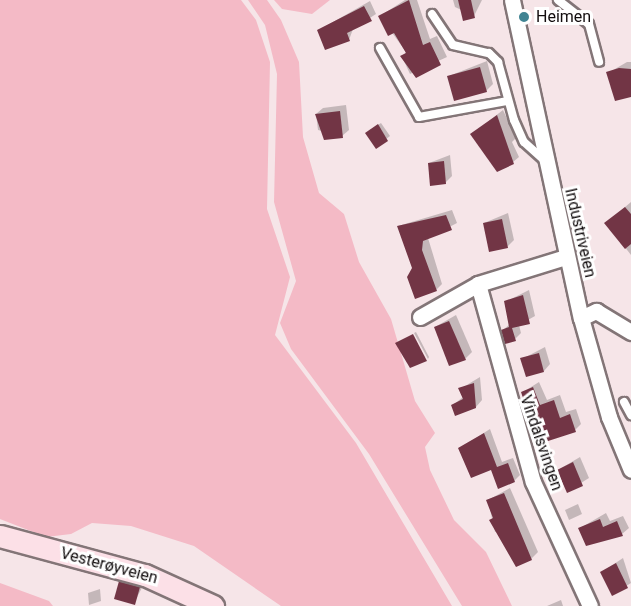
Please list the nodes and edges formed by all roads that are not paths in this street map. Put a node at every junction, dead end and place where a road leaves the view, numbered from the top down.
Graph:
1 (512, 0) edge
2 (558, 0) edge
3 (432, 14) dead end
4 (380, 48) dead end
5 (599, 62) dead end
6 (507, 101) junction
7 (545, 161) junction
8 (566, 257) junction
9 (478, 284) junction
10 (420, 317) dead end
11 (580, 318) junction
12 (631, 332) edge
13 (624, 402) dead end
14 (631, 415) edge
15 (631, 470) edge
16 (0, 536) edge
17 (213, 606) edge
18 (590, 606) edge

1 - 7 street, Industriveien
2 - 5 lane
3 - 6 lane
4 - 6 lane
6 - 7 lane
7 - 8 street, Industriveien
8 - 9 street
8 - 11 street, Industriveien
9 - 10 street
9 - 18 street, Vindalsvingen
11 - 12 street
11 - 15 street, Industriveien
13 - 14 lane
16 - 17 main road, Vesterøyveien

